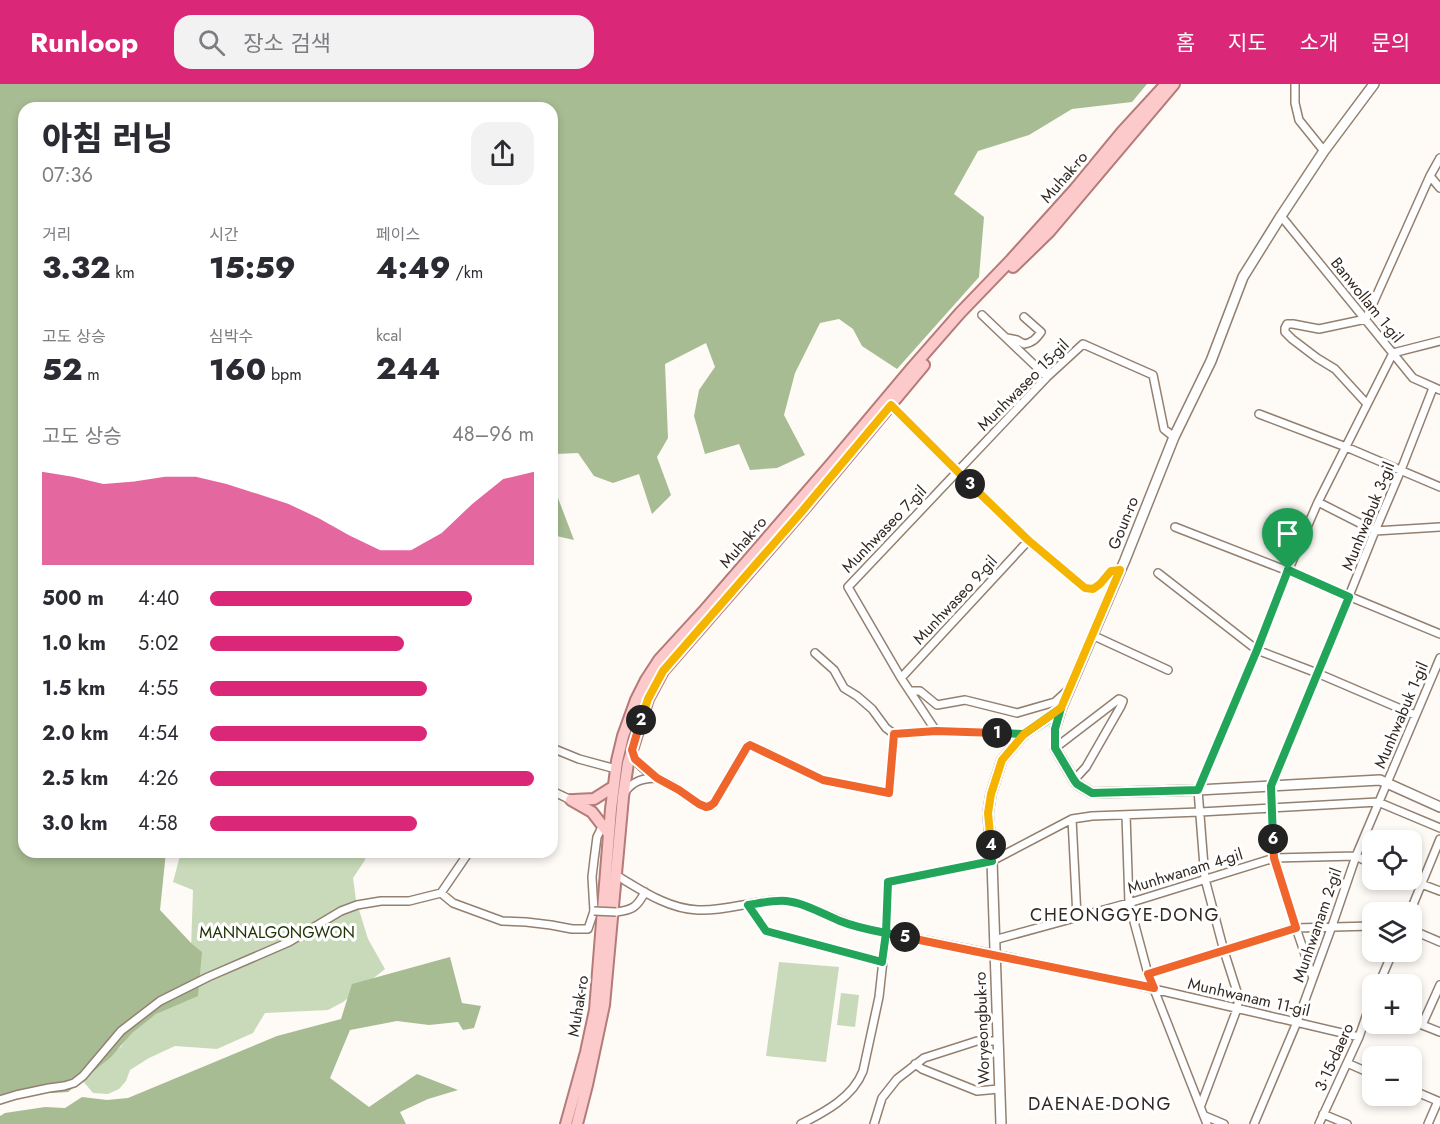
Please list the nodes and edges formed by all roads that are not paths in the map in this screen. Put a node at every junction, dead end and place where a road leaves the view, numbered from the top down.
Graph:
1 (1166, 84) edge
2 (1174, 84) edge
3 (1295, 84) edge
4 (1371, 85) edge
5 (1324, 151) junction
6 (1440, 158) edge
7 (1430, 176) junction
8 (1440, 188) edge
9 (1281, 216) junction
10 (982, 315) dead end
11 (1024, 317) dead end
12 (1366, 319) junction
13 (1005, 337) junction
14 (1440, 341) edge
15 (1393, 353) junction
16 (1047, 377) junction
17 (1437, 389) edge
18 (1367, 404) junction
19 (891, 405) junction
20 (1259, 414) dead end
21 (1174, 437) junction
22 (1346, 447) junction
23 (1401, 470) junction
24 (957, 472) junction
25 (1440, 487) edge
26 (1318, 502) junction
27 (1175, 527) dead end
28 (1440, 527) edge
29 (1375, 531) junction
30 (1028, 540) junction
31 (1120, 570) junction
32 (1288, 570) junction
33 (1158, 573) dead end
34 (1349, 597) junction
35 (1440, 634) edge
36 (1092, 636) junction
37 (1257, 650) junction
38 (815, 653) dead end
39 (1440, 658) edge
40 (1168, 670) dead end
41 (1317, 673) junction
42 (901, 678) junction
43 (1069, 689) junction
44 (911, 691) junction
45 (1061, 708) junction
46 (1415, 715) junction
47 (936, 731) junction
48 (894, 734) junction
49 (1024, 734) junction
50 (1055, 748) junction
51 (558, 750) edge
52 (632, 750) junction
53 (616, 769) junction
54 (657, 778) junction
55 (1074, 780) junction
56 (1385, 785) junction
57 (1271, 786) junction
58 (613, 787) junction
59 (1198, 790) junction
60 (558, 794) edge
61 (623, 795) junction
62 (571, 800) junction
63 (1378, 802) junction
64 (1440, 807) edge
65 (1272, 808) junction
66 (1200, 812) junction
67 (1126, 815) junction
68 (1072, 819) junction
69 (1440, 828) edge
70 (606, 830) junction
71 (1440, 839) edge
72 (1356, 856) junction
73 (465, 858) edge
74 (1274, 858) junction
75 (1362, 859) edge
76 (992, 861) junction
77 (616, 875) junction
78 (1205, 879) junction
79 (1422, 885) joint
80 (1440, 891) edge
81 (645, 892) junction
82 (441, 893) junction
83 (1130, 903) junction
84 (748, 905) junction
85 (594, 911) junction
86 (1077, 917) junction
87 (1362, 926) edge
88 (1332, 927) junction
89 (1296, 928) junction
90 (886, 933) junction
91 (1422, 934) edge
92 (994, 940) junction
93 (1440, 942) edge
94 (1224, 951) junction
95 (994, 954) junction
96 (882, 962) junction
97 (1148, 974) junction
98 (1313, 978) junction
99 (1440, 985) edge
100 (1154, 988) junction
101 (1237, 1009) junction
102 (1297, 1022) junction
103 (1422, 1025) joint
104 (1362, 1029) edge
105 (1440, 1032) edge
106 (1359, 1037) junction
107 (998, 1041) junction
108 (915, 1064) junction
109 (1347, 1064) junction
110 (1362, 1070) edge
111 (999, 1089) junction
112 (1422, 1094) edge
113 (0, 1100) edge
114 (1439, 1102) edge
115 (1201, 1105) junction
116 (1323, 1114) junction
117 (1206, 1120) edge
118 (566, 1124) edge
119 (577, 1124) edge
120 (801, 1124) edge
121 (874, 1124) edge
122 (1001, 1124) edge
123 (1224, 1124) edge
124 (1254, 1124) edge
125 (1319, 1124) edge
126 (1347, 1124) edge
127 (1428, 1124) edge

1 - 53 main road, Muhak-ro
2 - 19 main road, Muhak-ro
3 - 5 street
4 - 5 main road, Goun-ro
5 - 9 main road, Goun-ro
6 - 7 street
7 - 8 street
7 - 12 street
9 - 12 street, Banwollam 1-gil
9 - 21 main road, Goun-ro
10 - 13 street
11 - 13 street
12 - 15 street, Banwollam 1-gil
12 - 18 street
13 - 16 street
14 - 15 street
15 - 17 street, Banwollam 1-gil
15 - 18 street
16 - 21 street, Munhwaseo 15-gil
16 - 24 street, Munhwaseo 15-gil
17 - 23 street, Munhwabuk 3-gil
18 - 22 street
19 - 24 street
19 - 52 main road, Muhak-ro
20 - 22 street
21 - 31 main road, Goun-ro
22 - 23 street
22 - 26 street
23 - 25 street
23 - 29 street, Munhwabuk 3-gil
24 - 30 street
24 - 42 street, Munhwaseo 7-gil
26 - 29 street
26 - 32 street
27 - 32 street
28 - 29 street
29 - 34 street, Munhwabuk 3-gil
30 - 31 street
30 - 42 street, Munhwaseo 9-gil
31 - 36 main road, Goun-ro
32 - 34 street
32 - 37 street
33 - 37 street
34 - 35 street
34 - 41 street, Munhwabuk 3-gil
36 - 40 street
36 - 43 main road, Goun-ro
37 - 41 street
37 - 59 street
38 - 48 street
39 - 46 street, Munhwabuk 1-gil
41 - 46 street
41 - 57 street, Munhwabuk 3-gil
42 - 44 street, Munhwaseo 7-gil
43 - 44 street
43 - 45 main road, Goun-ro
44 - 47 street, Munhwaseo 7-gil
45 - 49 main road, Woryeongbuk-ro
45 - 50 main road, Goun-ro
46 - 56 street, Munhwabuk 1-gil
47 - 48 street
47 - 49 street
48 - 54 street
49 - 76 main road, Woryeongbuk-ro
50 - 55 main road
50 - 55 street
51 - 53 street
52 - 54 street
52 - 61 main road, Muhak-ro
53 - 58 main road, Muhak-ro
54 - 61 street
55 - 59 main road
56 - 57 main road
56 - 63 street, Munhwabuk 1-gil
56 - 64 main road
57 - 59 main road
57 - 65 street
58 - 62 main road
58 - 70 main road, Muhak-ro
59 - 66 street
60 - 62 street
61 - 77 main road, Muhak-ro
62 - 70 main road
63 - 65 street
63 - 69 street
63 - 72 street, Munhwanam 2-gil
65 - 66 street
65 - 74 street
66 - 67 street
66 - 78 street
67 - 68 street
67 - 83 street
68 - 76 street
68 - 86 street
70 - 85 street
70 - 118 main road, Muhak-ro
71 - 79 street
72 - 74 street, Munhwanam 4-gil
72 - 75 street, Munhwanam 4-gil
72 - 88 street, Munhwanam 2-gil
73 - 82 street
74 - 78 street, Munhwanam 4-gil
74 - 89 street
76 - 90 street
76 - 92 main road, Woryeongbuk-ro
77 - 81 street, Munhwanam 11-gil
77 - 119 main road, Muhak-ro
78 - 83 street, Munhwanam 4-gil
78 - 94 street
79 - 80 street
81 - 84 street, Munhwanam 11-gil
81 - 85 street, bridge
82 - 85 street
82 - 113 street
83 - 86 street, Munhwanam 4-gil
83 - 97 street
84 - 90 street, Munhwanam 11-gil
84 - 96 street
86 - 92 street, Munhwanam 4-gil
87 - 88 street
88 - 89 street
88 - 98 street, Munhwanam 2-gil
89 - 94 street
89 - 98 street
90 - 95 street, Munhwanam 11-gil
90 - 96 street
91 - 93 street
92 - 95 main road, Woryeongbuk-ro
94 - 97 street
94 - 101 street
95 - 100 street, Munhwanam 11-gil
95 - 107 main road, Woryeongbuk-ro
96 - 120 street
97 - 100 street
98 - 102 street, Munhwanam 2-gil
99 - 103 street
100 - 101 street, Munhwanam 11-gil
100 - 115 street
101 - 102 street, Munhwanam 11-gil
101 - 115 street
102 - 106 street, Munhwanam 11-gil
102 - 124 street, Munhwanam 2-gil
103 - 105 street
104 - 106 street, 3·15-daero
106 - 109 street, 3·15-daero
107 - 108 street
107 - 111 main road, Woryeongbuk-ro
108 - 111 street
108 - 121 street
109 - 110 street
109 - 116 street, 3·15-daero
111 - 122 main road, Woryeongbuk-ro
112 - 114 street
114 - 127 street
115 - 117 street
116 - 125 street, 3·15-daero
116 - 126 street
117 - 123 street

